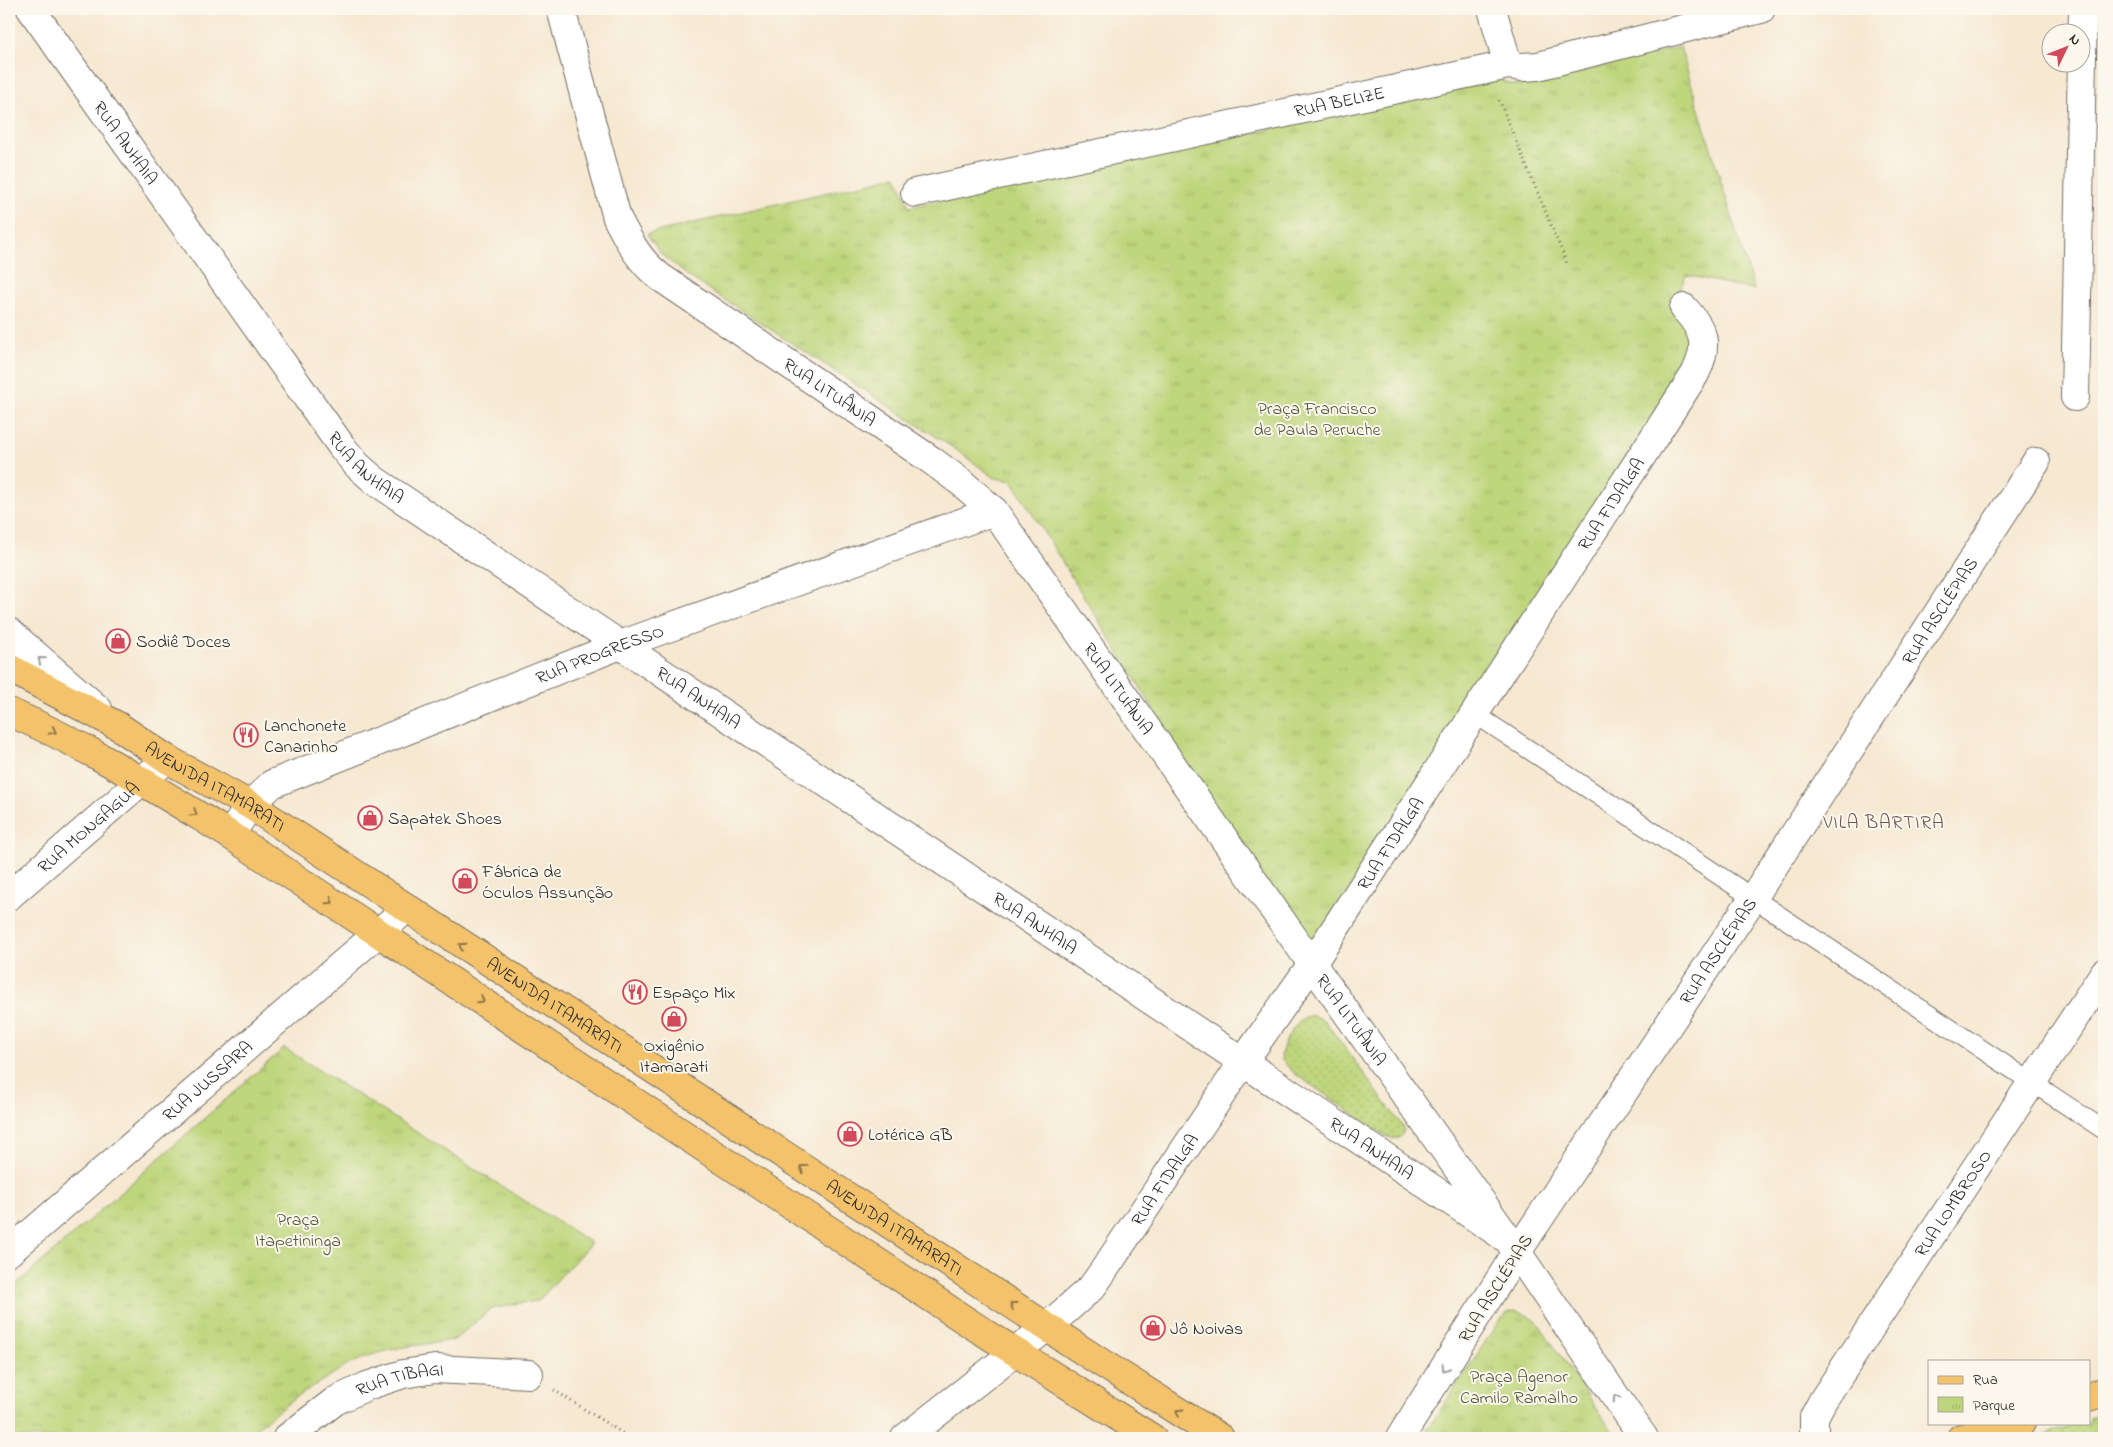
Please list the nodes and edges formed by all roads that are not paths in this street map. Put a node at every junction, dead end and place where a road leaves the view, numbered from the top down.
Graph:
1 (31, 9) edge
2 (561, 9) edge
3 (1492, 9) edge
4 (1761, 9) edge
5 (2083, 9) edge
6 (1497, 67) junction
7 (915, 193) dead end
8 (1684, 308) dead end
9 (2075, 397) dead end
10 (2036, 462) dead end
11 (994, 512) junction
12 (9, 632) edge
13 (620, 645) junction
14 (9, 668) edge
15 (9, 712) edge
16 (1475, 714) junction
17 (118, 726) junction
18 (167, 759) junction
19 (142, 781) junction
20 (250, 805) junction
21 (230, 835) junction
22 (9, 896) edge
23 (1753, 898) junction
24 (406, 909) junction
25 (379, 933) junction
26 (1312, 964) junction
27 (2104, 973) edge
28 (1243, 1062) junction
29 (2032, 1082) junction
30 (2104, 1130) edge
31 (1513, 1246) junction
32 (9, 1252) edge
33 (1047, 1327) junction
34 (1017, 1353) junction
35 (529, 1374) road end
36 (2104, 1391) edge
37 (2090, 1398) edge
38 (2017, 1424) edge
39 (287, 1438) edge
40 (905, 1438) edge
41 (1152, 1438) edge
42 (1220, 1438) edge
43 (1400, 1438) edge
44 (1644, 1438) edge
45 (1814, 1438) edge
46 (1961, 1438) edge

1 - 13 street, RUA ANHAIA
2 - 11 street, RUA LITUÂNIA
3 - 6 street
4 - 6 street, RUA BELIZE
5 - 9 street
6 - 7 street, RUA BELIZE
8 - 16 street, RUA FIDALGA
10 - 23 street, RUA ASCLÉPIAS
11 - 13 street, RUA PROGRESSO
11 - 26 street, RUA LITUÂNIA
17 -> 12 street
13 - 20 street, RUA PROGRESSO
13 - 28 street, RUA ANHAIA
14 - 17 main road, AVENIDA ITAMARATI
15 -> 19 main road, AVENIDA ITAMARATI
16 - 23 lane
16 - 26 street, RUA FIDALGA
17 - 18 main road, AVENIDA ITAMARATI
18 - 19 street, RUA MONGAGUÁ
18 - 20 main road, AVENIDA ITAMARATI
19 -> 21 main road, AVENIDA ITAMARATI
19 - 22 street, RUA MONGAGUÁ
20 - 21 street, RUA PROGRESSO
20 - 24 main road, AVENIDA ITAMARATI
21 -> 25 main road, AVENIDA ITAMARATI
23 - 29 lane
23 - 31 street, RUA ASCLÉPIAS
24 - 25 street, RUA JUSSARA
33 -> 24 main road, AVENIDA ITAMARATI
25 - 32 street, RUA JUSSARA
25 -> 34 main road, AVENIDA ITAMARATI
26 - 28 street, RUA FIDALGA
26 - 31 street, RUA LITUÂNIA
27 - 29 street, RUA LOMBROSO
28 - 31 street, RUA ANHAIA
28 - 33 street, RUA FIDALGA
29 - 30 lane
29 - 45 street, RUA LOMBROSO
31 -> 43 street, RUA ASCLÉPIAS
44 -> 31 street, RUA LITUÂNIA
33 - 34 street, RUA FIDALGA
42 -> 33 main road, AVENIDA ITAMARATI
34 - 40 street, RUA FIDALGA
34 - 41 main road, AVENIDA ITAMARATI
35 - 39 street, RUA TIBAGI
36 - 37 main road
38 - 46 main road

